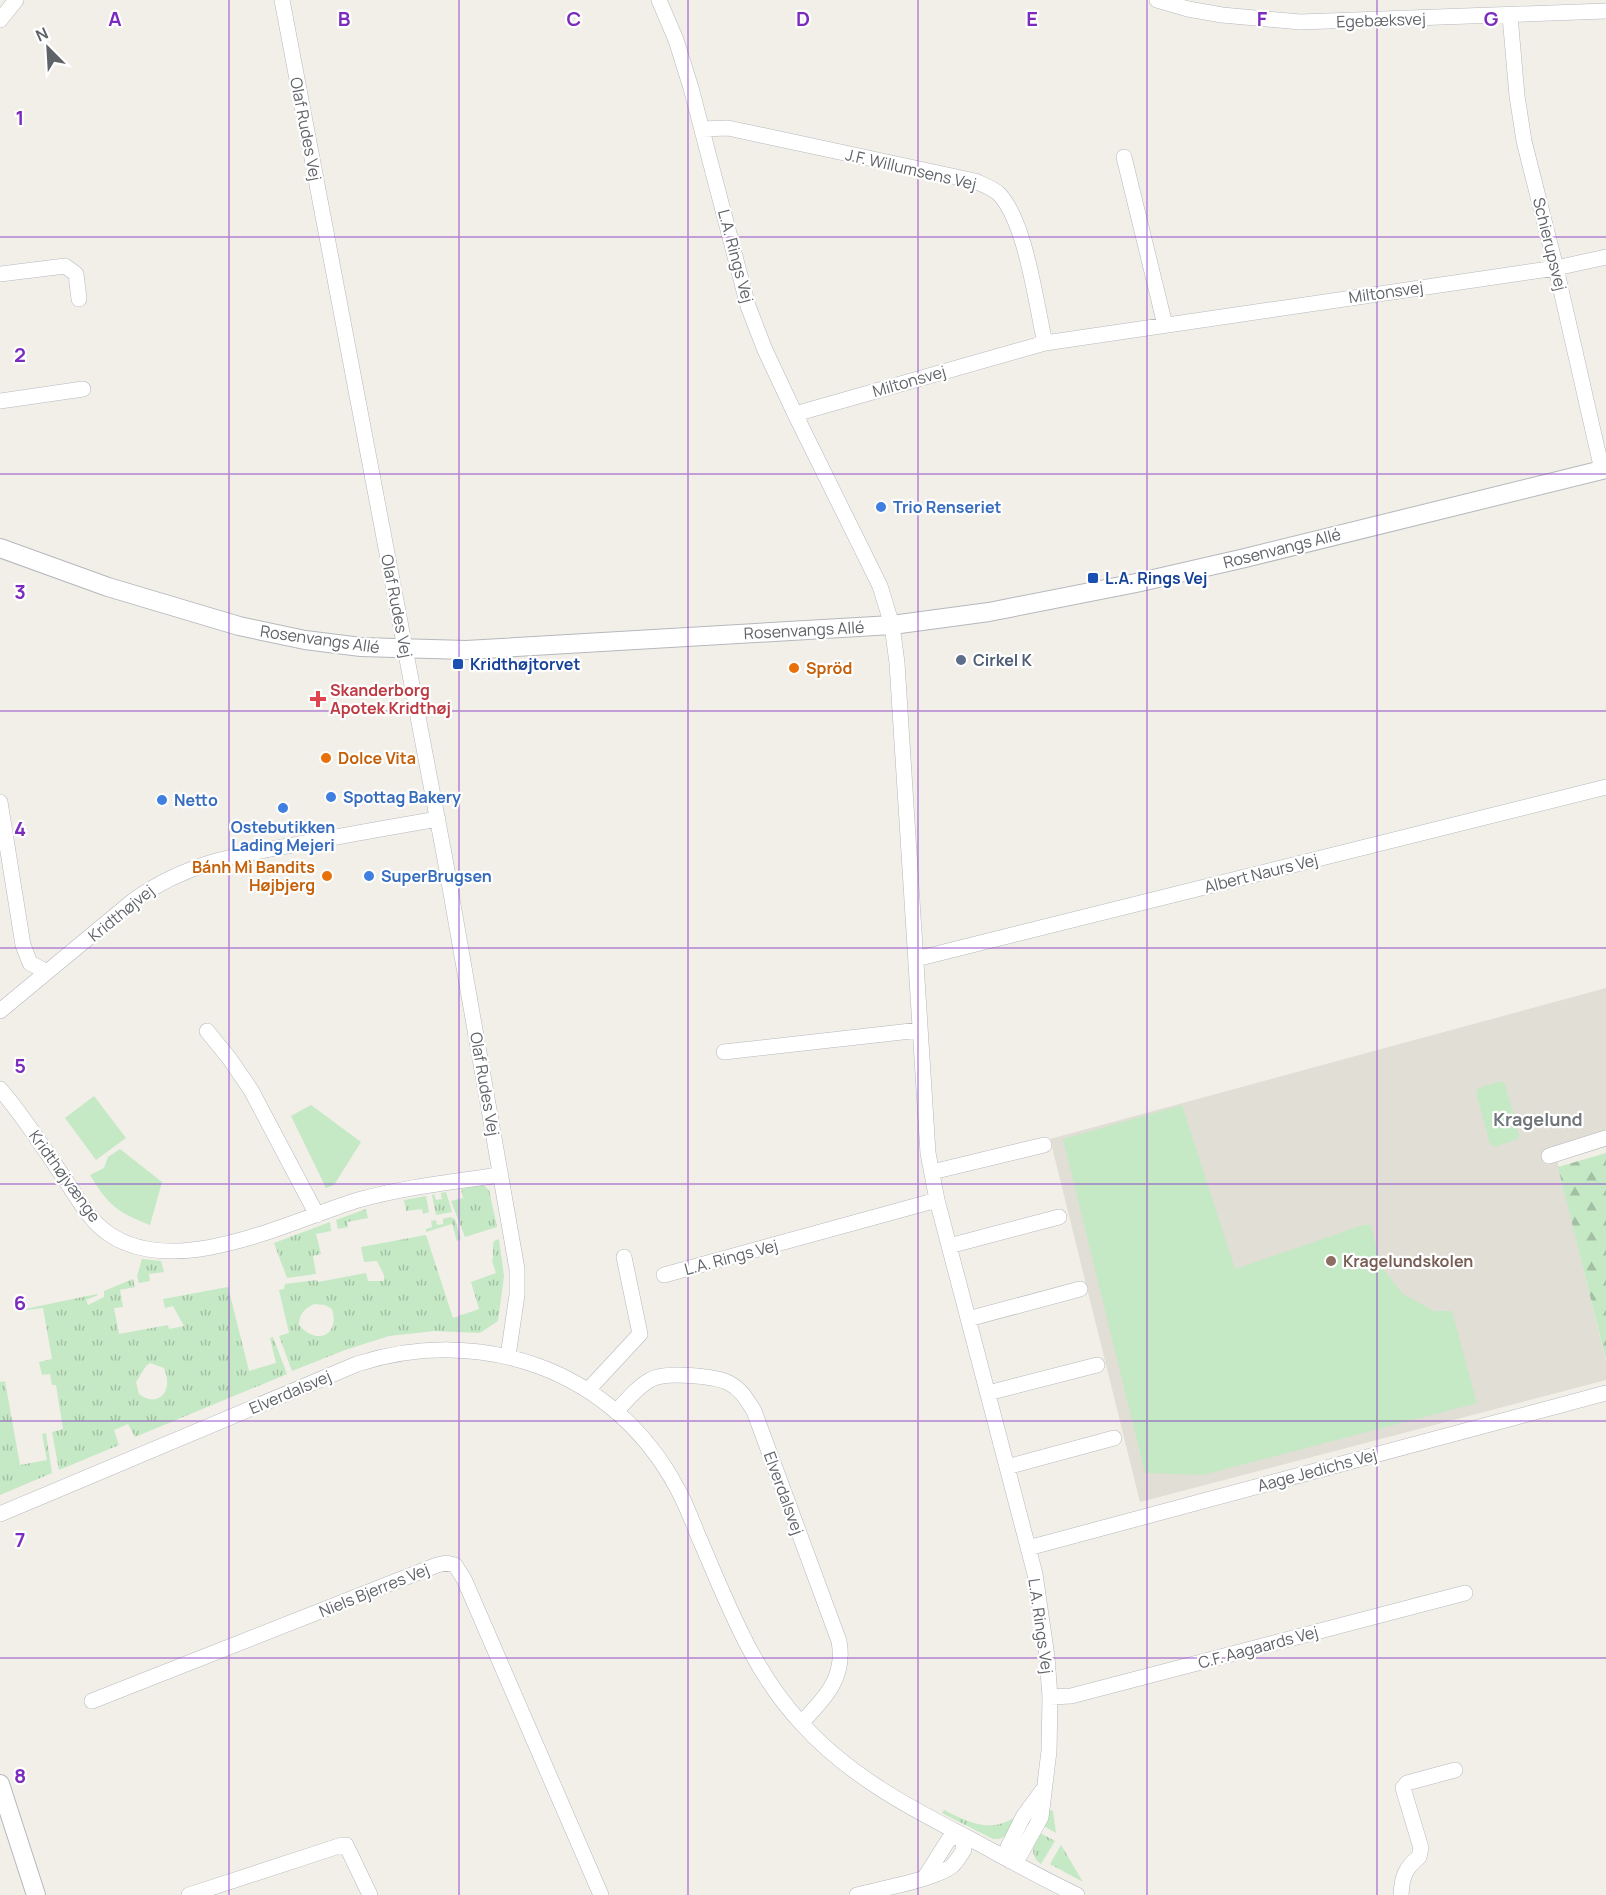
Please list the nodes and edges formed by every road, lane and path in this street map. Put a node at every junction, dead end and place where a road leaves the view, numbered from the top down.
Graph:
1 (16, 0) edge
2 (282, 0) edge
3 (659, 0) edge
4 (1157, 0) edge
5 (1605, 0) edge
6 (1606, 6) edge
7 (1606, 11) edge
8 (1510, 16) junction
9 (0, 20) edge
10 (702, 129) junction
11 (1124, 157) dead end
12 (1606, 257) edge
13 (1556, 267) junction
14 (0, 274) edge
15 (79, 298) dead end
16 (1164, 325) junction
17 (1045, 343) junction
18 (82, 389) dead end
19 (0, 401) edge
20 (795, 414) junction
21 (1604, 470) edge
22 (0, 548) edge
23 (892, 626) junction
24 (405, 650) junction
25 (1606, 787) edge
26 (0, 802) edge
27 (438, 819) junction
28 (916, 959) junction
29 (47, 972) junction
30 (0, 1011) edge
31 (920, 1030) junction
32 (207, 1031) dead end
33 (724, 1052) dead end
34 (0, 1089) edge
35 (1606, 1138) edge
36 (1044, 1145) dead end
37 (1549, 1156) dead end
38 (932, 1172) junction
39 (501, 1175) junction
40 (937, 1200) junction
41 (317, 1215) junction
42 (1059, 1216) dead end
43 (949, 1246) junction
44 (624, 1257) dead end
45 (664, 1275) dead end
46 (1080, 1289) dead end
47 (968, 1319) junction
48 (508, 1356) junction
49 (1097, 1365) dead end
50 (588, 1390) junction
51 (988, 1393) junction
52 (1606, 1393) edge
53 (616, 1412) junction
54 (1114, 1438) dead end
55 (1007, 1467) junction
56 (0, 1514) edge
57 (1028, 1548) junction
58 (1465, 1593) dead end
59 (1050, 1697) junction
60 (92, 1701) dead end
61 (801, 1723) junction
62 (1455, 1770) dead end
63 (0, 1784) edge
64 (962, 1835) junction
65 (1010, 1860) junction
66 (36, 1895) edge
67 (189, 1895) edge
68 (370, 1895) edge
69 (601, 1895) edge
70 (857, 1895) edge
71 (1077, 1895) edge
72 (1401, 1895) edge

1 - 9 street
2 - 24 street, Olaf Rudes Vej
3 - 10 street, L.A. Rings Vej
4 - 8 street, Egebæksvej
5 - 6 street
7 - 8 street, Egebæksvej
8 - 13 street, Schierupsvej
10 - 17 street, J.F. Willumsens Vej
10 - 20 street, L.A. Rings Vej
11 - 16 street
12 - 13 street, Miltonsvej
13 - 16 street, Miltonsvej
13 - 21 street, Schierupsvej
14 - 15 street
16 - 17 street, Miltonsvej
17 - 20 street, Miltonsvej
18 - 19 street
20 - 23 street, L.A. Rings Vej
21 - 23 street, Rosenvangs Allé
22 - 24 street, Rosenvangs Allé
23 - 24 street, Rosenvangs Allé
23 - 28 street, L.A. Rings Vej
24 - 27 street, Olaf Rudes Vej
25 - 28 street, Albert Naurs Vej
26 - 29 street
27 - 29 street, Kridthøjvej
27 - 39 street, Olaf Rudes Vej
28 - 31 street, L.A. Rings Vej
29 - 30 street, Kridthøjvej
31 - 33 street
31 - 38 street, L.A. Rings Vej
32 - 41 street
34 - 41 street, Kridthøjvænge
35 - 37 street
36 - 38 street
38 - 40 street, L.A. Rings Vej
39 - 41 street, Kridthøjvænge
39 - 48 street, Olaf Rudes Vej
40 - 43 street, L.A. Rings Vej
40 - 45 street, L.A. Rings Vej
42 - 43 street
43 - 47 street, L.A. Rings Vej
44 - 50 street
46 - 47 street
47 - 51 street, L.A. Rings Vej
48 - 50 street, Elverdalsvej
48 - 56 street, Elverdalsvej
49 - 51 street
50 - 53 street, Elverdalsvej
51 - 55 street, L.A. Rings Vej
52 - 57 street, Aage Jedichs Vej
53 - 61 street, Elverdalsvej
53 - 61 street, Elverdalsvej
54 - 55 street
55 - 57 street, L.A. Rings Vej
57 - 59 street, L.A. Rings Vej
58 - 59 street, C.F. Aagaards Vej
59 - 65 street, L.A. Rings Vej
60 - 69 street, Niels Bjerres Vej
61 - 64 street, Elverdalsvej
62 - 72 street
63 - 66 street
64 - 65 street, Elverdalsvej
64 - 70 street
65 - 71 street, Elverdalsvej
67 - 68 street

